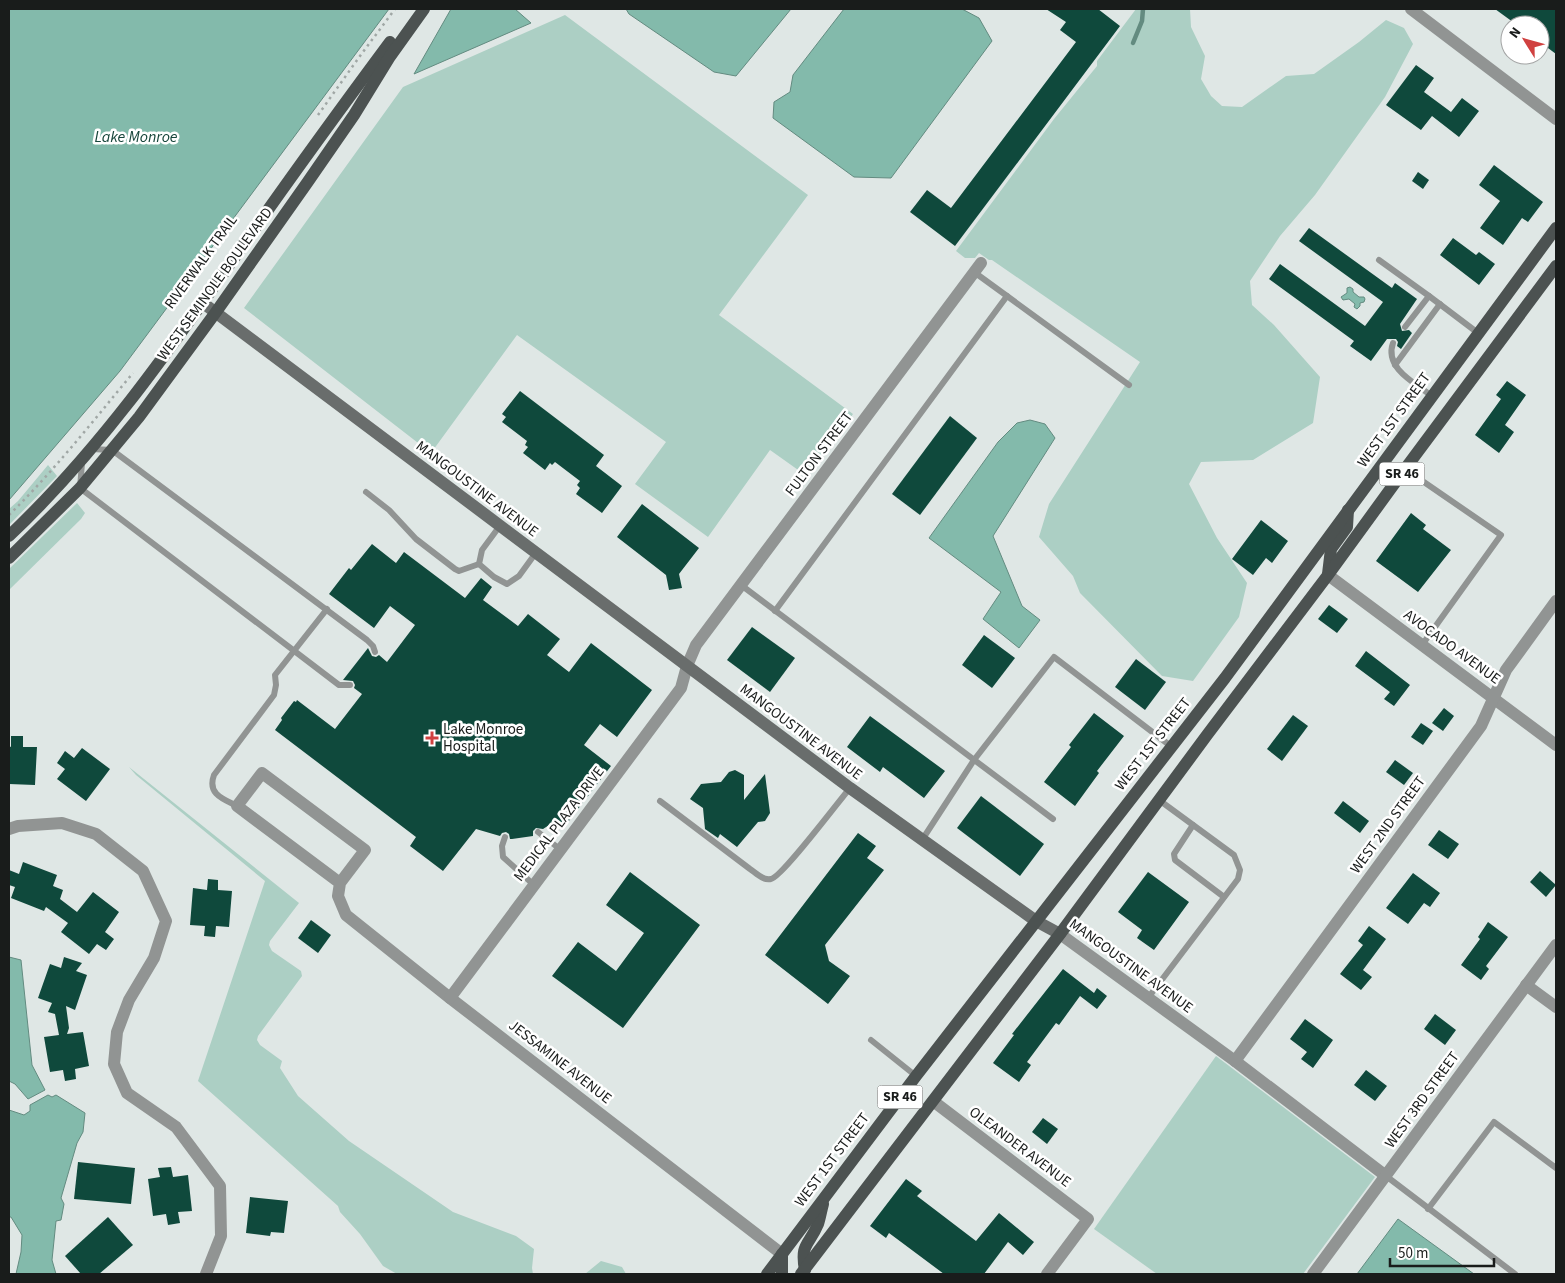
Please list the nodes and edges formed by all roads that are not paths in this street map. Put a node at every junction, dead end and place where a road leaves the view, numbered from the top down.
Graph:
1 (416, 9) edge
2 (424, 9) edge
3 (1411, 9) edge
4 (1556, 119) edge
5 (1556, 228) edge
6 (1380, 260) dead end
7 (1556, 266) edge
8 (978, 268) joint
9 (1007, 296) junction
10 (1429, 296) junction
11 (203, 303) junction
12 (1440, 304) junction
13 (216, 312) junction
14 (1405, 327) dead end
15 (1478, 333) junction
16 (1393, 343) dead end
17 (1394, 365) junction
18 (1129, 385) dead end
19 (1432, 396) junction
20 (91, 449) junction
21 (112, 450) junction
22 (82, 460) junction
23 (1405, 468) junction
24 (80, 488) junction
25 (366, 492) dead end
26 (1348, 510) junction
27 (499, 526) junction
28 (9, 536) edge
29 (535, 554) junction
30 (9, 558) edge
31 (479, 564) junction
32 (1328, 575) junction
33 (741, 585) junction
34 (1556, 602) edge
35 (328, 609) junction
36 (775, 611) junction
37 (1422, 645) junction
38 (296, 651) junction
39 (375, 652) dead end
40 (687, 666) junction
41 (350, 685) dead end
42 (1494, 698) junction
43 (1556, 745) edge
44 (1172, 746) junction
45 (974, 760) junction
46 (850, 788) junction
47 (1159, 800) junction
48 (660, 801) dead end
49 (237, 806) junction
50 (1053, 819) dead end
51 (1193, 825) junction
52 (9, 829) edge
53 (538, 832) dead end
54 (505, 837) dead end
55 (922, 840) junction
56 (561, 850) junction
57 (340, 883) junction
58 (534, 885) junction
59 (1224, 897) junction
60 (1036, 921) junction
61 (1060, 934) junction
62 (1556, 945) edge
63 (1526, 985) junction
64 (450, 998) junction
65 (1148, 998) junction
66 (1556, 1008) edge
67 (871, 1040) dead end
68 (1234, 1061) junction
69 (916, 1076) junction
70 (933, 1101) junction
71 (1556, 1168) edge
72 (1386, 1176) junction
73 (825, 1197) junction
74 (1428, 1209) junction
75 (782, 1254) junction
76 (806, 1273) edge
77 (206, 1274) edge
78 (766, 1274) edge
79 (782, 1274) edge
80 (1047, 1274) edge
81 (1313, 1274) edge
82 (1515, 1274) edge

1 - 11 main road, WEST SEMINOLE BOULEVARD
2 - 13 main road, WEST SEMINOLE BOULEVARD
3 - 4 street
5 - 15 main road, WEST 1ST STREET / SR 46
6 - 10 lane
7 - 23 main road, SR 46
8 - 9 lane
8 - 33 street, FULTON STREET
9 - 18 lane
9 - 36 lane
10 - 12 lane
10 - 14 lane
11 - 13 street, MANGOUSTINE AVENUE
11 - 20 main road, WEST SEMINOLE BOULEVARD
12 - 15 lane
12 - 17 lane
13 - 21 main road, WEST SEMINOLE BOULEVARD
13 - 27 street, MANGOUSTINE AVENUE
15 - 19 main road, WEST 1ST STREET / SR 46
16 - 17 lane
17 - 19 lane
19 - 26 main road, WEST 1ST STREET / SR 46
20 - 21 lane
20 - 22 main road, WEST SEMINOLE BOULEVARD
21 - 24 main road, WEST SEMINOLE BOULEVARD
21 - 35 lane
22 - 24 lane
22 - 28 main road, WEST SEMINOLE BOULEVARD
23 - 32 main road, SR 46
23 - 37 lane
24 - 30 main road, WEST SEMINOLE BOULEVARD
24 - 38 lane
25 - 31 lane
26 - 32 main road
26 - 44 main road, WEST 1ST STREET / SR 46
27 - 29 street, MANGOUSTINE AVENUE
27 - 31 lane
29 - 31 lane
29 - 40 street, MANGOUSTINE AVENUE
32 - 37 street, AVOCADO AVENUE
32 - 47 main road, SR 46
33 - 36 lane
33 - 40 street, FULTON STREET
34 - 42 street, WEST 2ND STREET
35 - 38 lane
35 - 39 lane
36 - 45 lane
37 - 42 street, AVOCADO AVENUE
38 - 41 lane
38 - 49 lane
40 - 46 street, MANGOUSTINE AVENUE
40 - 56 street, MEDICAL PLAZA DRIVE
42 - 43 street, AVOCADO AVENUE
42 - 68 street, WEST 2ND STREET
44 - 45 lane
44 - 60 main road, WEST 1ST STREET / SR 46
45 - 50 lane
45 - 55 lane
46 - 48 lane
46 - 55 street, MANGOUSTINE AVENUE
47 - 51 lane
47 - 61 main road, SR 46
49 - 57 street
49 - 57 street
51 - 59 lane
51 - 59 lane
52 - 77 street
53 - 56 lane
54 - 58 lane
55 - 60 street, MANGOUSTINE AVENUE
56 - 58 street, MEDICAL PLAZA DRIVE
57 - 64 street, JESSAMINE AVENUE
58 - 64 street, MEDICAL PLAZA DRIVE
59 - 65 lane
60 - 61 street, MANGOUSTINE AVENUE
60 - 69 main road, WEST 1ST STREET / SR 46
61 - 65 street, MANGOUSTINE AVENUE
61 - 70 main road, SR 46
62 - 63 street, WEST 3RD STREET
63 - 66 street
63 - 72 street, WEST 3RD STREET
64 - 75 street, JESSAMINE AVENUE
65 - 68 street, MANGOUSTINE AVENUE
67 - 69 lane
68 - 72 street, MANGOUSTINE AVENUE
69 - 73 main road, WEST 1ST STREET / SR 46
70 - 76 main road, SR 46
70 - 80 street, OLEANDER AVENUE
71 - 74 lane
72 - 74 lane
72 - 81 street, WEST 3RD STREET
73 - 75 main road, WEST 1ST STREET / SR 46
73 - 76 main road
74 - 82 lane
75 - 78 main road, WEST 1ST STREET / SR 46
75 - 79 main road

